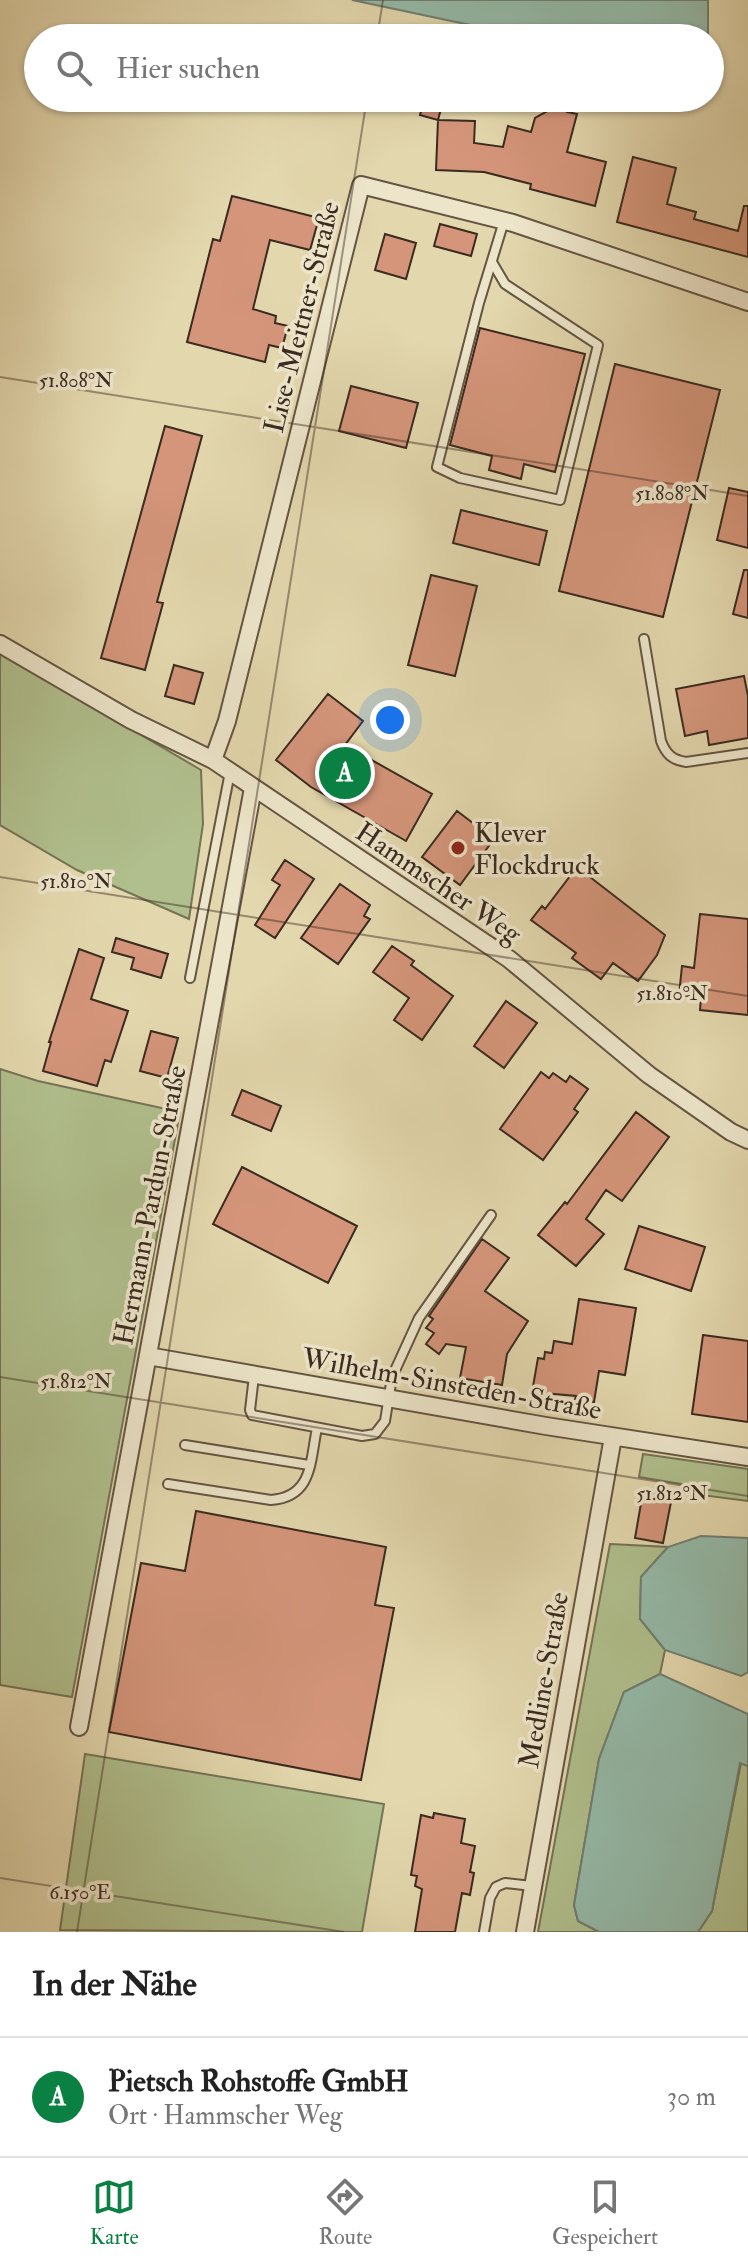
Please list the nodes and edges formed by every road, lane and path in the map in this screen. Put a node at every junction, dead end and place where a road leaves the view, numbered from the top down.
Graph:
1 (504, 221) junction
2 (492, 262) junction
3 (748, 302) edge
4 (644, 639) dead end
5 (0, 644) edge
6 (748, 753) edge
7 (213, 760) junction
8 (230, 772) junction
9 (253, 788) junction
10 (190, 978) dead end
11 (748, 1140) edge
12 (491, 1215) dead end
13 (148, 1356) junction
14 (254, 1376) junction
15 (388, 1399) junction
16 (317, 1428) junction
17 (613, 1437) junction
18 (185, 1445) dead end
19 (748, 1457) edge
20 (309, 1465) junction
21 (168, 1484) dead end
22 (79, 1727) dead end
23 (533, 1886) junction
24 (484, 1932) edge
25 (525, 1932) edge

1 - 2 lane
1 - 3 street, Lise-Meitner-Straße
1 - 7 street, Lise-Meitner-Straße
2 - 2 lane
4 - 6 lane
5 - 7 street, Hammscher Weg
7 - 8 street, Hammscher Weg
8 - 9 street, Hammscher Weg
8 - 10 lane
9 - 11 street, Hammscher Weg
9 - 13 street, Hermann-Pardun-Straße
12 - 15 lane
13 - 14 street, Wilhelm-Sinsteden-Straße
13 - 22 street, Hermann-Pardun-Straße
14 - 15 street, Wilhelm-Sinsteden-Straße
14 - 16 lane
15 - 16 lane
15 - 17 street, Wilhelm-Sinsteden-Straße
16 - 20 lane
17 - 19 street, Wilhelm-Sinsteden-Straße
17 - 23 street, Medline-Straße
18 - 20 lane
20 - 21 lane
23 - 24 lane
23 - 25 street, Medline-Straße

